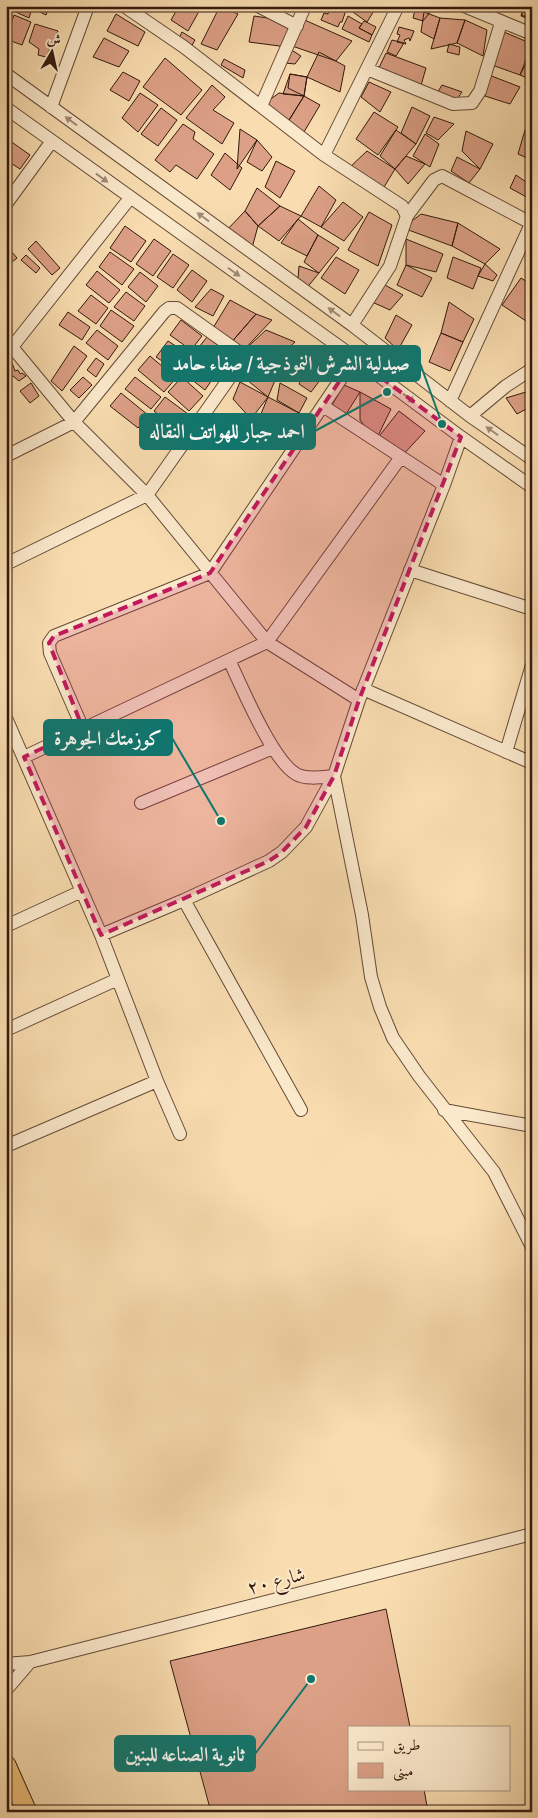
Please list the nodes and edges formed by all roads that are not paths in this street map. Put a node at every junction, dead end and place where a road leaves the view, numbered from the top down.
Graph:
1 (88, 6) edge
2 (124, 6) edge
3 (258, 6) edge
4 (306, 6) edge
5 (398, 6) edge
6 (464, 6) edge
7 (501, 23) junction
8 (297, 26) junction
9 (532, 34) edge
10 (367, 69) junction
11 (6, 74) edge
12 (261, 106) junction
13 (51, 107) junction
14 (6, 108) edge
15 (52, 141) junction
16 (324, 155) junction
17 (130, 198) junction
18 (6, 204) edge
19 (407, 216) junction
20 (530, 228) edge
21 (352, 325) junction
22 (9, 348) edge
23 (391, 355) junction
24 (355, 358) junction
25 (532, 368) edge
26 (377, 374) junction
27 (450, 401) junction
28 (323, 406) junction
29 (470, 416) junction
30 (74, 422) junction
31 (461, 437) junction
32 (6, 456) edge
33 (401, 457) junction
34 (532, 459) edge
35 (444, 485) junction
36 (532, 487) edge
37 (147, 495) junction
38 (6, 564) edge
39 (410, 570) junction
40 (210, 573) junction
41 (532, 609) edge
42 (267, 642) junction
43 (229, 660) junction
44 (532, 665) edge
45 (361, 694) junction
46 (6, 718) edge
47 (83, 730) junction
48 (273, 748) junction
49 (506, 752) junction
50 (24, 757) junction
51 (532, 763) edge
52 (334, 776) junction
53 (141, 804) dead end
54 (82, 891) junction
55 (184, 900) junction
56 (6, 926) edge
57 (101, 935) junction
58 (118, 979) junction
59 (6, 1030) edge
60 (157, 1081) junction
61 (301, 1110) dead end
62 (444, 1110) junction
63 (532, 1126) edge
64 (180, 1134) dead end
65 (6, 1146) edge
66 (532, 1247) edge
67 (532, 1534) edge
68 (30, 1662) junction
69 (6, 1664) edge
70 (6, 1690) edge
71 (6, 1765) edge
72 (27, 1812) edge

1 - 13 street
2 - 12 street
3 - 8 street
4 - 8 street
5 - 10 street
6 - 7 street
7 - 9 street
7 - 10 street
8 - 12 street
10 - 16 street
11 - 13 street
12 - 16 street
21 -> 13 street
14 - 15 street
15 -> 17 street
15 - 18 street
16 - 19 street
17 - 22 street
17 -> 24 street
19 - 20 street
19 - 21 street
20 - 27 street
21 - 23 street
22 - 30 street
23 - 26 street
23 - 27 street
24 - 26 street
24 - 28 street
25 - 29 street
26 -> 31 street
27 - 29 street
28 - 33 street
28 - 40 street
34 -> 29 street
30 - 32 street
30 - 37 street
30 - 37 street
31 - 35 street
31 - 36 street
33 - 35 street
33 - 42 street
35 - 39 street
37 - 38 street
37 - 40 street
39 - 41 street
39 - 45 street
40 - 42 street
40 - 47 street
42 - 43 street
42 - 45 street
43 - 47 street
43 - 48 street
44 - 49 street
45 - 49 street
45 - 52 street
46 - 50 street
47 - 50 street
48 - 52 street
48 - 53 street
49 - 51 street
50 - 54 street
52 - 55 street
52 - 62 street
54 - 56 street
54 - 57 street
55 - 57 street
55 - 61 street
57 - 58 street
58 - 59 street
58 - 60 street
60 - 64 street
60 - 65 street
62 - 63 street
62 - 66 street
67 - 68 street, شارع ٢٠
68 - 69 street, شارع ٢٠
68 - 70 street
71 - 72 highway

